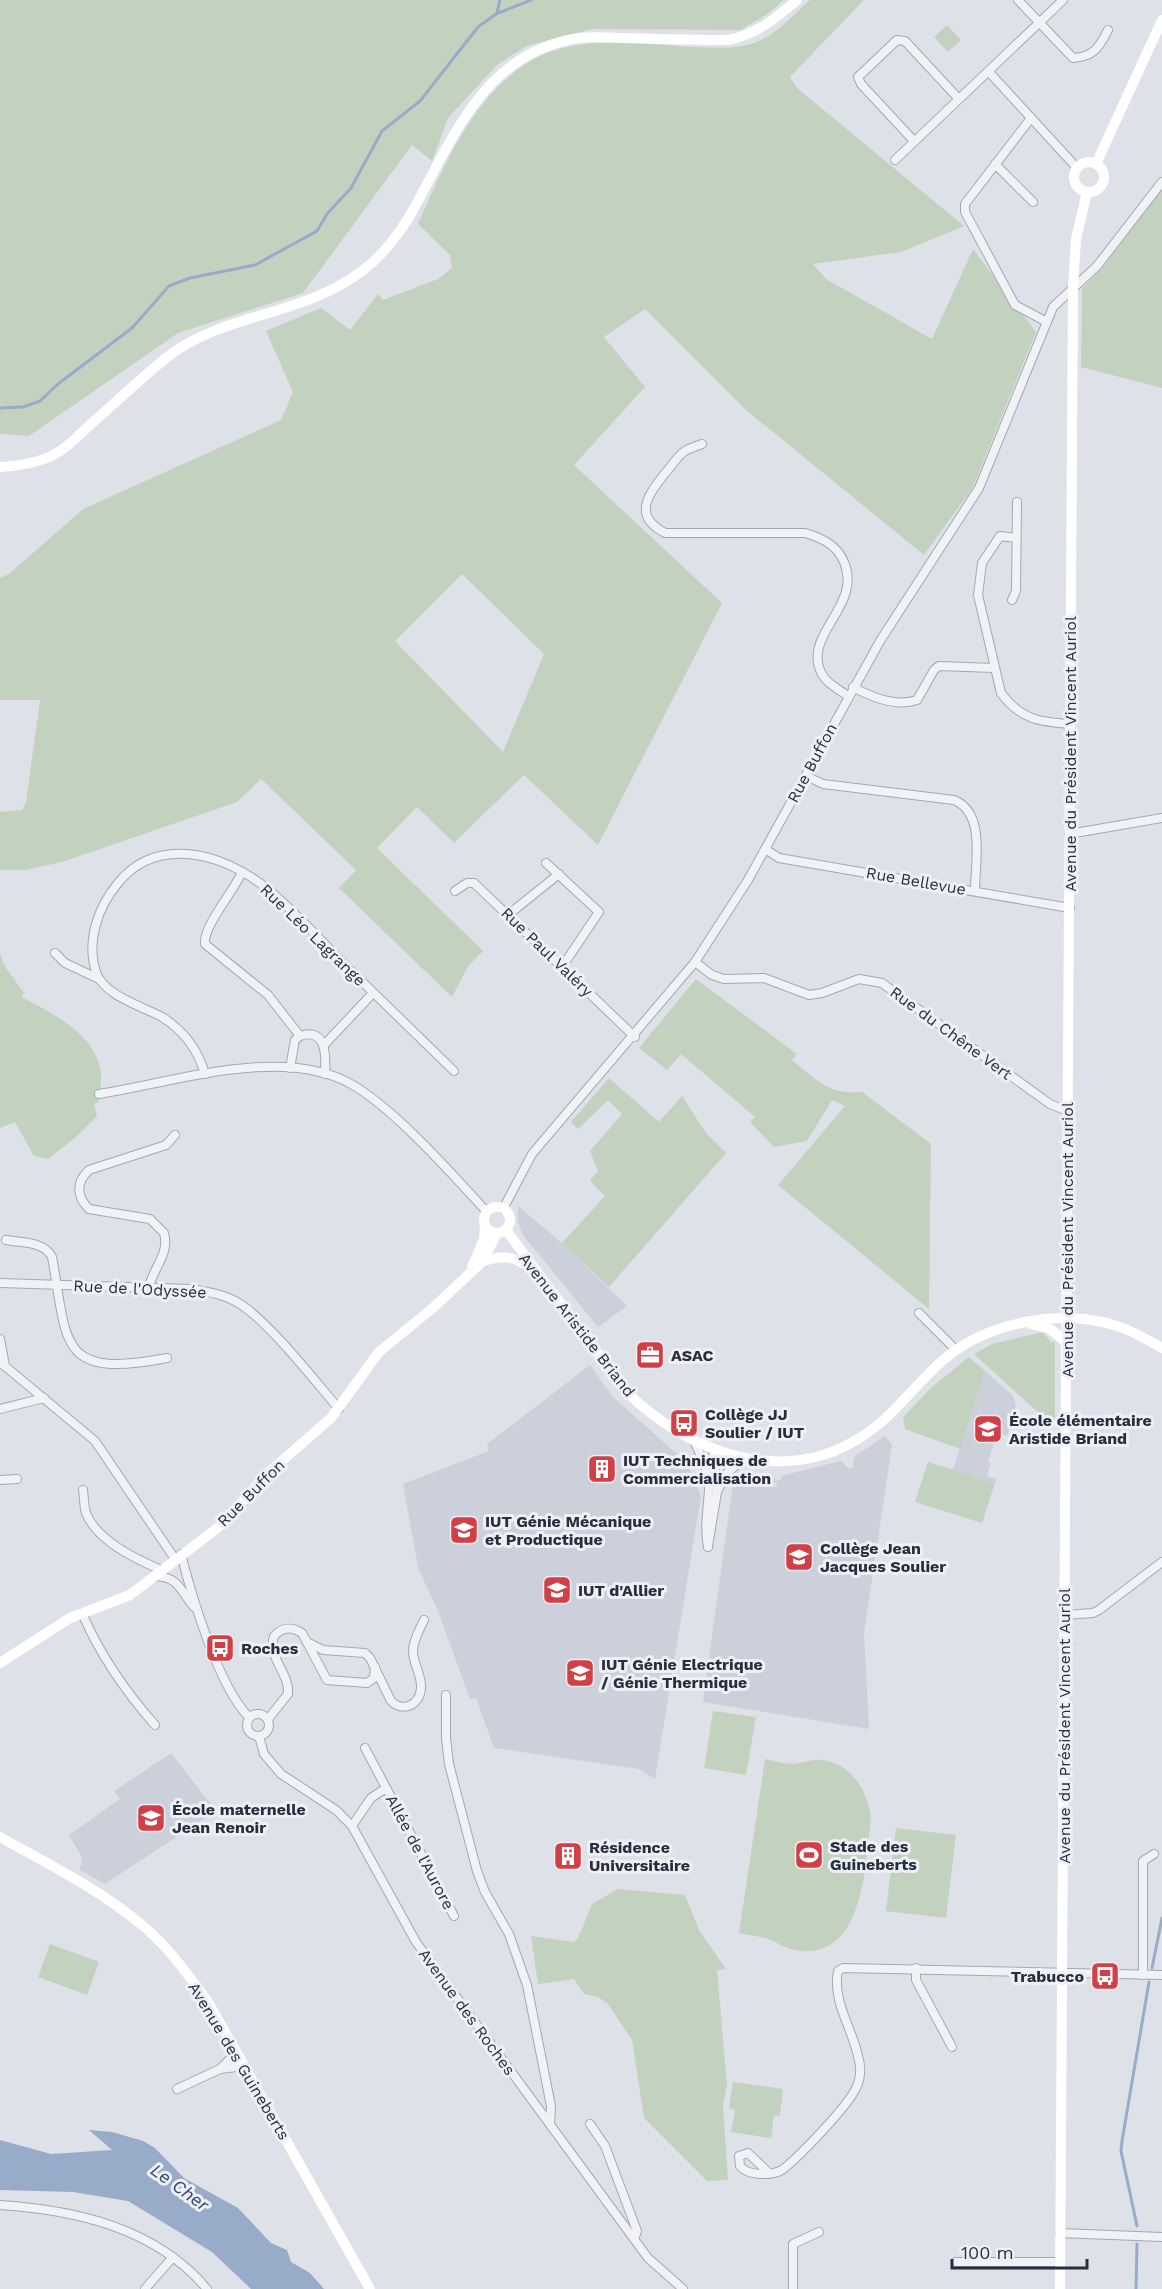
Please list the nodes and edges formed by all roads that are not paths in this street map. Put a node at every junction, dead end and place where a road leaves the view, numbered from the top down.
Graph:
1 (797, 0) edge
2 (1018, 0) edge
3 (1063, 0) edge
4 (1162, 20) edge
5 (1040, 23) junction
6 (1108, 30) dead end
7 (989, 72) junction
8 (958, 98) junction
9 (1031, 118) junction
10 (914, 141) junction
11 (895, 160) dead end
12 (995, 164) junction
13 (1096, 164) junction
14 (1077, 168) junction
15 (1162, 182) edge
16 (1087, 192) junction
17 (1033, 202) dead end
18 (1073, 287) junction
19 (1047, 322) junction
20 (702, 444) dead end
21 (0, 466) edge
22 (1017, 502) dead end
23 (1016, 538) junction
24 (1012, 600) dead end
25 (994, 668) junction
26 (853, 687) junction
27 (848, 696) junction
28 (1070, 724) junction
29 (806, 776) junction
30 (1162, 818) edge
31 (1069, 834) junction
32 (765, 849) junction
33 (546, 863) dead end
34 (242, 872) junction
35 (559, 874) junction
36 (455, 891) dead end
37 (975, 891) junction
38 (1070, 908) junction
39 (508, 915) junction
40 (55, 953) dead end
41 (695, 962) junction
42 (562, 967) junction
43 (99, 979) junction
44 (374, 993) junction
45 (300, 1036) junction
46 (635, 1036) junction
47 (324, 1045) junction
48 (290, 1068) junction
49 (454, 1071) dead end
50 (205, 1074) junction
51 (325, 1074) junction
52 (99, 1094) dead end
53 (1067, 1111) junction
54 (175, 1135) dead end
55 (503, 1209) junction
56 (486, 1218) junction
57 (501, 1231) junction
58 (6, 1240) dead end
59 (483, 1261) junction
60 (533, 1269) junction
61 (465, 1277) junction
62 (0, 1283) edge
63 (56, 1285) junction
64 (149, 1287) junction
65 (919, 1313) dead end
66 (1066, 1319) junction
67 (1013, 1325) junction
68 (0, 1339) edge
69 (1066, 1342) junction
70 (1162, 1348) edge
71 (956, 1350) junction
72 (167, 1358) dead end
73 (2, 1364) edge
74 (44, 1398) junction
75 (0, 1409) edge
76 (339, 1409) junction
77 (695, 1443) junction
78 (713, 1450) junction
79 (745, 1458) junction
80 (17, 1479) dead end
81 (0, 1480) edge
82 (83, 1490) dead end
83 (717, 1492) junction
84 (178, 1557) junction
85 (1162, 1562) edge
86 (158, 1573) junction
87 (197, 1611) junction
88 (82, 1613) junction
89 (1065, 1615) junction
90 (424, 1620) dead end
91 (308, 1642) junction
92 (0, 1663) edge
93 (375, 1667) junction
94 (367, 1683) junction
95 (384, 1689) junction
96 (446, 1695) dead end
97 (249, 1717) junction
98 (268, 1719) junction
99 (155, 1725) dead end
100 (259, 1736) junction
101 (365, 1748) dead end
102 (386, 1788) junction
103 (352, 1826) junction
104 (0, 1836) edge
105 (1154, 1854) dead end
106 (454, 1916) dead end
107 (916, 1968) junction
108 (1062, 1971) junction
109 (1143, 1975) junction
110 (1162, 1975) edge
111 (952, 2047) dead end
112 (236, 2053) junction
113 (244, 2066) junction
114 (220, 2069) junction
115 (177, 2089) dead end
116 (550, 2124) junction
117 (590, 2124) dead end
118 (769, 2173) dead end
119 (0, 2205) edge
120 (819, 2232) dead end
121 (1060, 2233) junction
122 (1162, 2237) edge
123 (634, 2239) junction
124 (173, 2257) junction
125 (956, 2262) dead end
126 (1060, 2262) junction
127 (145, 2289) edge
128 (207, 2289) edge
129 (370, 2289) edge
130 (683, 2289) edge
131 (793, 2289) edge
132 (1060, 2289) edge

1 - 21 main road
2 - 5 street
3 - 5 street
4 - 13 main road
5 - 6 street
5 - 7 street
7 - 8 street
7 - 9 street
8 - 10 street
8 - 10 street
9 - 12 street
9 - 14 street
10 - 11 street
12 - 17 street
12 - 19 street
13 - 14 main road
13 - 16 main road
14 - 16 main road
15 - 18 street, Rue Buffon
16 - 18 main road, Avenue du Président Vincent Auriol
18 - 19 street, Rue Buffon
18 - 28 main road, Avenue du Président Vincent Auriol
19 - 26 street, Rue Buffon
20 - 27 street
22 - 23 street
23 - 24 street
23 - 25 street
25 - 26 street
25 - 28 street
26 - 27 street, Rue Buffon
27 - 29 street, Rue Buffon
28 - 31 main road, Avenue du Président Vincent Auriol
29 - 32 street, Rue Buffon
29 - 37 street
30 - 31 street
31 - 38 main road, Avenue du Président Vincent Auriol
32 - 37 street, Rue Bellevue
32 - 41 street, Rue Buffon
33 - 35 street
34 - 43 street, Rue Léo Lagrange
34 - 44 street, Rue Léo Lagrange
34 - 45 street
35 - 39 street
35 - 42 street
36 - 39 street, Rue Paul Valéry
37 - 38 street, Rue Bellevue
38 - 53 main road, Avenue du Président Vincent Auriol
39 - 42 street, Rue Paul Valéry
40 - 43 street
41 - 46 street, Rue Buffon
41 - 53 street, Rue du Chêne Vert
42 - 46 street, Rue Paul Valéry
43 - 50 street
44 - 47 street
44 - 49 street, Rue Léo Lagrange
45 - 47 street
45 - 48 street
46 - 55 street, Rue Buffon
47 - 51 street
48 - 50 street
48 - 51 street
50 - 52 street
51 - 56 street
53 - 66 main road, Avenue du Président Vincent Auriol
54 - 64 street
55 - 56 main road
55 - 57 main road
56 - 57 main road
56 - 61 main road, Rue Buffon
57 - 59 main road, Rue Buffon
57 - 60 main road, Avenue Aristide Briand
58 - 63 street
59 - 60 main road
59 - 61 main road, Rue Buffon
60 - 77 main road, Avenue Aristide Briand
61 - 76 main road, Rue Buffon
62 - 63 street, Rue de l'Odyssée
63 - 64 street, Rue de l'Odyssée
63 - 72 street
64 - 76 street, Rue de l'Odyssée
65 - 71 street
66 - 67 main road, Avenue Aristide Briand
66 - 69 main road, Avenue du Président Vincent Auriol
66 - 70 main road, Avenue Aristide Briand
67 - 69 main road
67 - 71 main road, Avenue Aristide Briand
68 - 73 street
69 - 89 main road, Avenue du Président Vincent Auriol
71 - 79 main road, Avenue Aristide Briand
73 - 74 street
74 - 75 street
74 - 84 street
76 - 84 main road, Rue Buffon
77 - 78 main road, Avenue Aristide Briand
77 - 83 street
78 - 79 main road, Avenue Aristide Briand
78 - 83 street
79 - 83 street
80 - 81 street
82 - 86 street
84 - 86 main road, Rue Buffon
84 - 87 street
85 - 89 street
86 - 87 street
86 - 88 main road, Rue Buffon
87 - 97 street
88 - 92 main road, Rue Buffon
88 - 99 street
89 - 108 main road, Avenue du Président Vincent Auriol
90 - 95 street
91 - 93 street
91 - 94 street
91 - 98 street
93 - 94 street
93 - 95 street
94 - 95 street
96 - 116 street
97 - 98 street
97 - 100 street
98 - 100 street
100 - 103 street, Avenue des Roches
101 - 102 street, Allée de l'Aurore
102 - 103 street, Allée de l'Aurore
102 - 106 street, Allée de l'Aurore
103 - 116 street, Avenue des Roches
104 - 112 main road, Avenue des Guineberts
105 - 109 street
107 - 108 street
107 - 111 street
107 - 118 street
108 - 109 street
108 - 121 main road, Avenue du Président Vincent Auriol
109 - 110 street
112 - 113 main road, Avenue des Guineberts
112 - 114 street
113 - 114 street
113 - 129 main road, Avenue des Guineberts
114 - 115 street
116 - 123 street, Avenue des Roches
117 - 123 street
119 - 124 street
120 - 131 street
121 - 122 street
121 - 126 main road, Avenue du Président Vincent Auriol
123 - 130 street, Avenue des Roches
124 - 127 street
124 - 128 street
125 - 126 street
126 - 132 main road, Avenue du Président Vincent Auriol

